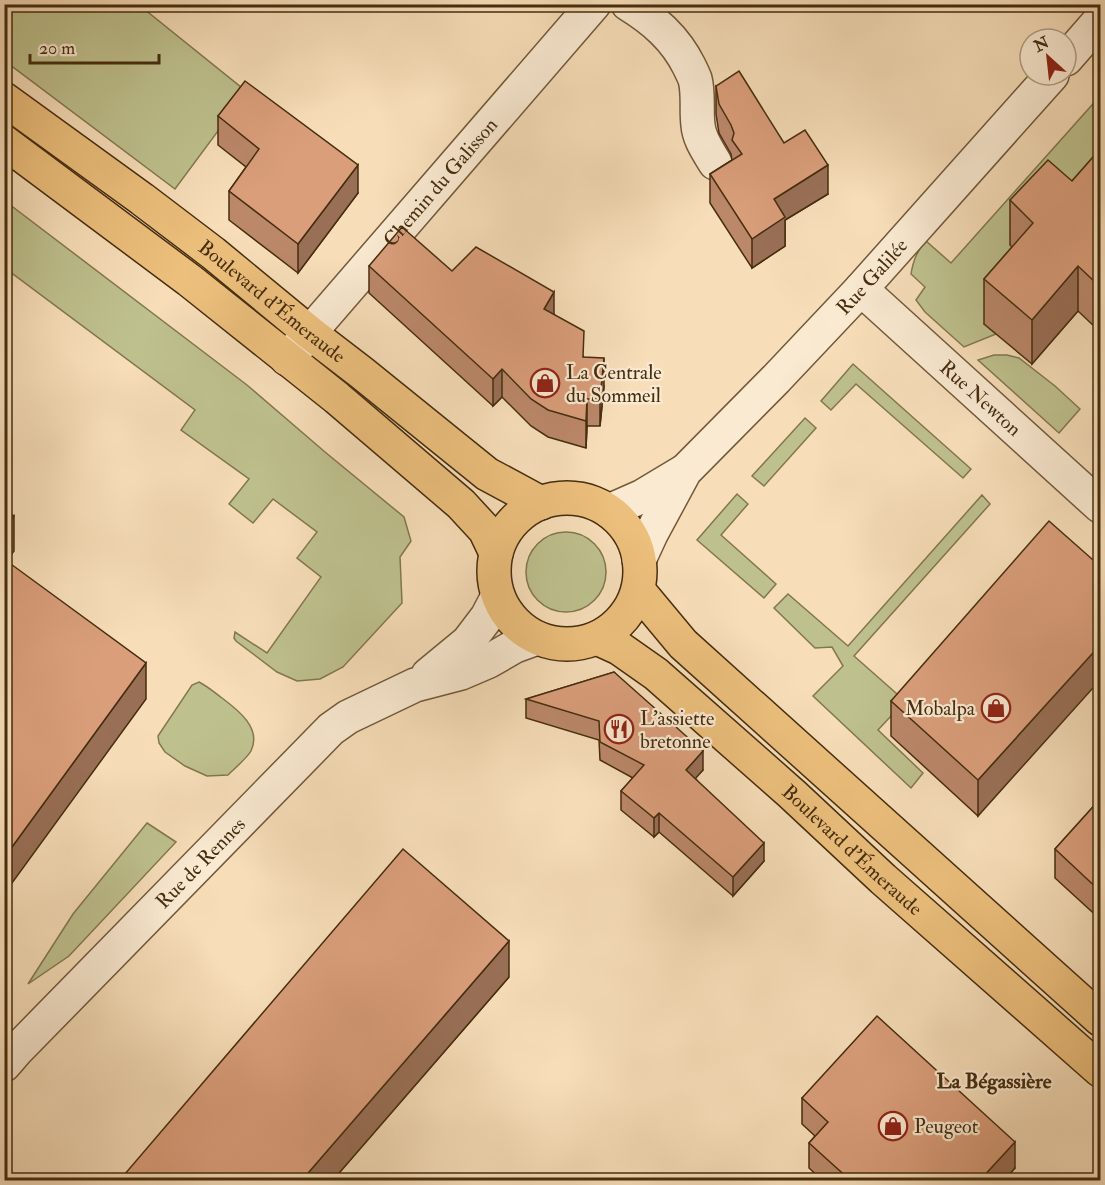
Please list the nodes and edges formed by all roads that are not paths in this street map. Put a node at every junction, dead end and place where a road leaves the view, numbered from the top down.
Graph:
1 (594, 4) edge
2 (628, 4) edge
3 (1101, 20) edge
4 (1078, 46) edge
5 (1041, 87) edge
6 (4, 99) edge
7 (4, 142) edge
8 (715, 163) dead end
9 (861, 289) junction
10 (310, 333) junction
11 (287, 359) junction
12 (685, 471) junction
13 (541, 503) junction
14 (1101, 506) edge
15 (609, 511) junction
16 (496, 553) junction
17 (639, 575) junction
18 (498, 596) junction
19 (537, 638) junction
20 (597, 638) junction
21 (415, 685) junction
22 (1101, 1019) edge
23 (4, 1065) edge
24 (1101, 1070) edge

1 - 10 street, Chemin du Galisson
2 - 8 street
3 - 4 street
5 - 9 street, Rue Galilée
6 - 10 main road, Boulevard d'Émeraude
7 - 11 main road
9 - 12 street, Rue Galilée
9 - 14 street, Rue Newton
10 - 11 street, Chemin du Galisson
10 - 13 main road, Boulevard d'Émeraude
11 - 16 main road
12 - 15 street, Rue Galilée
12 - 17 street, Rue Galilée
13 - 15 main road
13 - 16 main road
15 - 17 main road
16 - 18 main road
17 - 20 main road
17 - 22 main road, Boulevard d'Émeraude
18 - 19 main road
18 - 21 street, Rue de Rennes
19 - 20 main road
19 - 21 street, Rue de Rennes
20 - 24 main road, Boulevard d'Émeraude
21 - 23 street, Rue de Rennes

